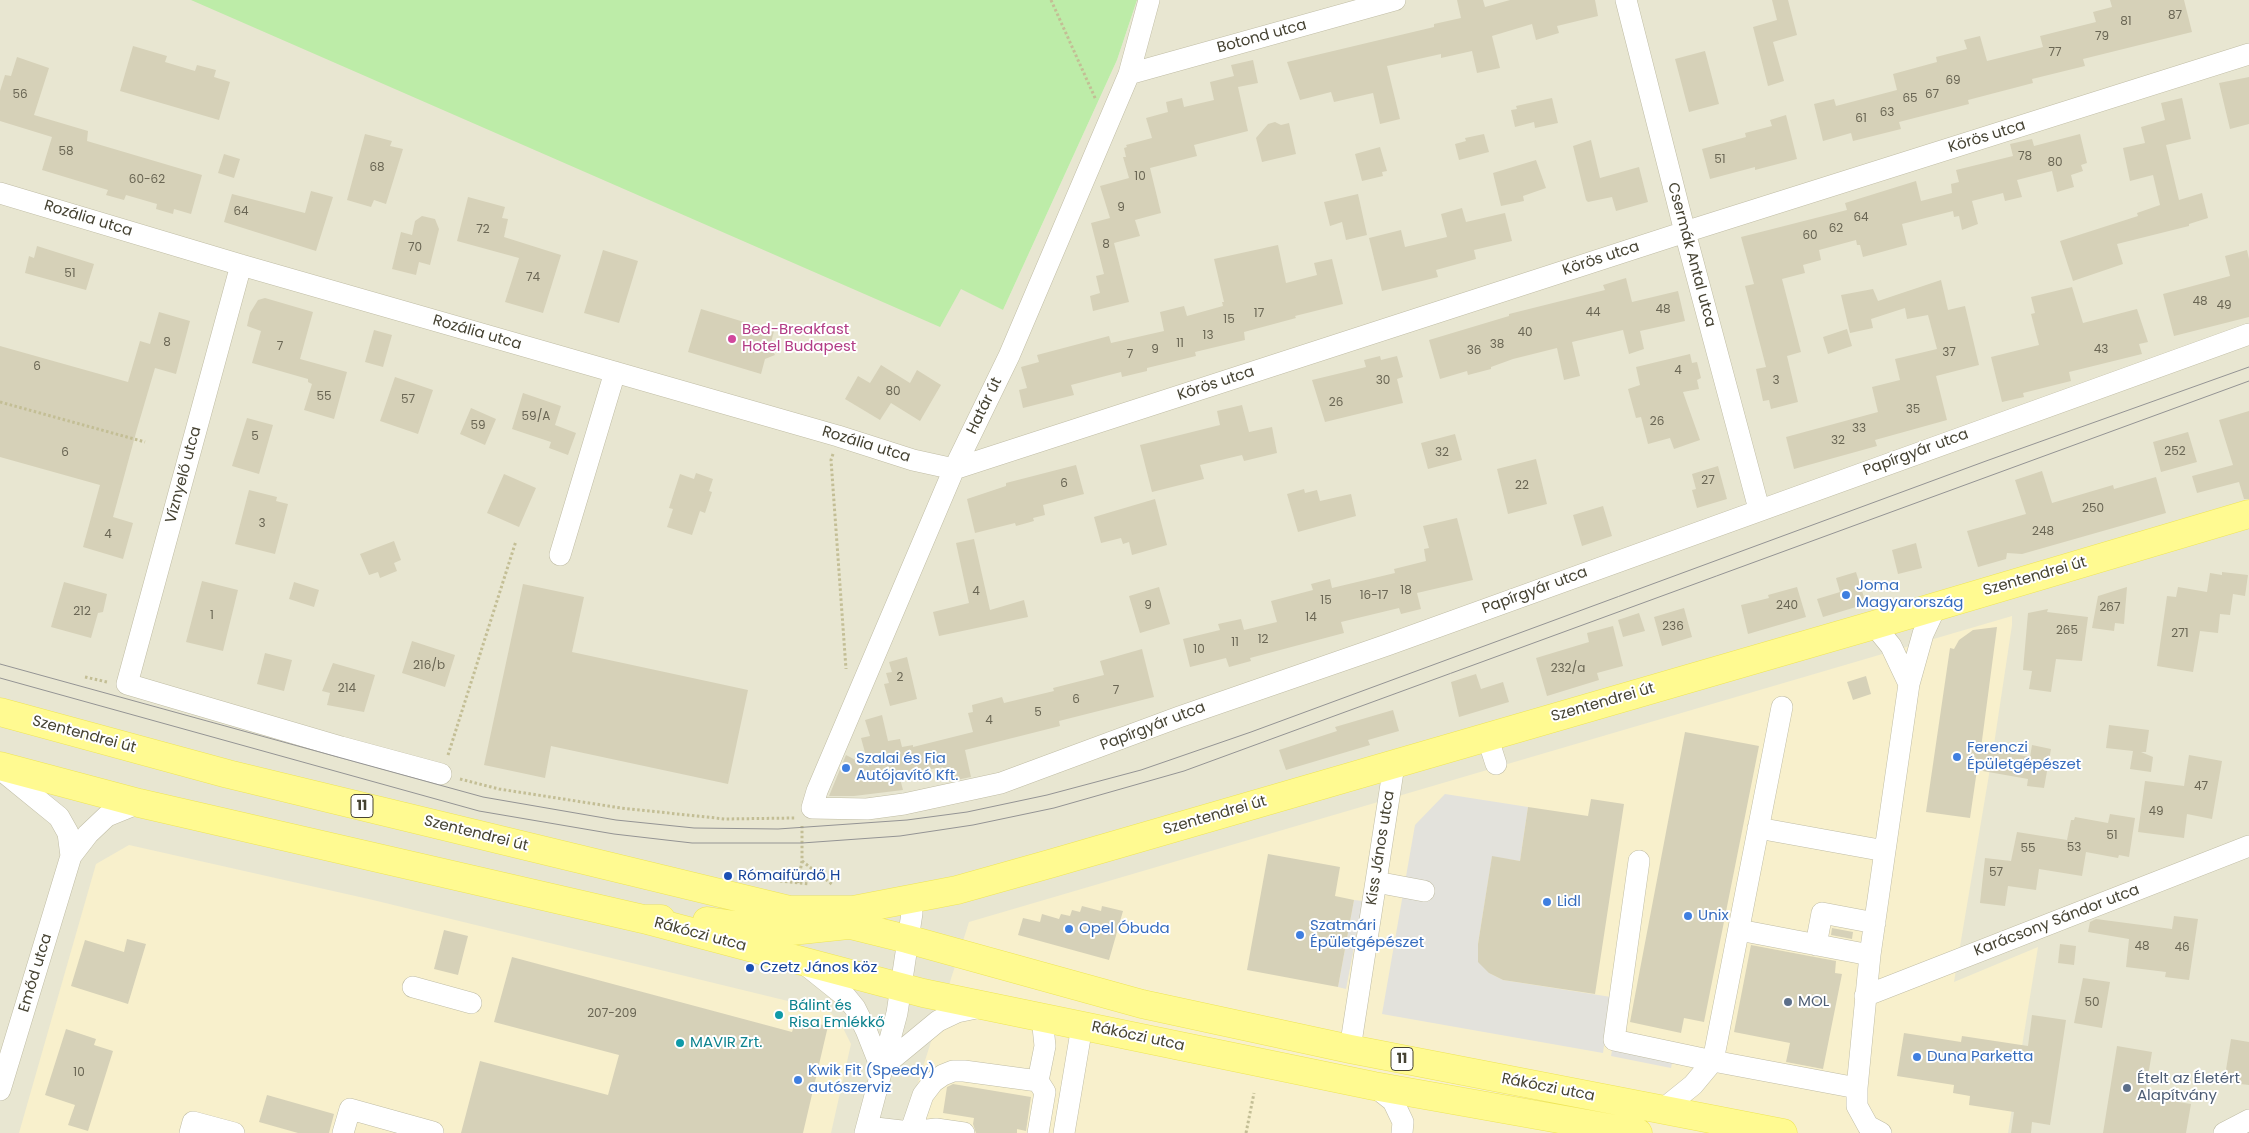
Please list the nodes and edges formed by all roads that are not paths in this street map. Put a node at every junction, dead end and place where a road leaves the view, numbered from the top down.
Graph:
1 (1150, 0) edge
2 (1394, 0) edge
3 (1626, 0) edge
4 (2249, 54) edge
5 (1129, 74) junction
6 (0, 193) edge
7 (1684, 232) junction
8 (241, 265) junction
9 (2249, 334) edge
10 (615, 372) junction
11 (954, 469) junction
12 (1759, 509) junction
13 (2249, 514) edge
14 (560, 555) dead end
15 (1936, 606) junction
16 (1874, 625) junction
17 (1909, 684) junction
18 (1782, 707) dead end
19 (0, 712) edge
20 (1487, 736) junction
21 (1496, 764) dead end
22 (1394, 765) junction
23 (0, 767) edge
24 (441, 774) road end
25 (139, 803) junction
26 (812, 808) joint
27 (1758, 828) junction
28 (2249, 846) edge
29 (1885, 851) junction
30 (71, 856) junction
31 (1639, 861) dead end
32 (1376, 882) junction
33 (957, 890) junction
34 (1424, 891) dead end
35 (790, 910) junction
36 (912, 913) junction
37 (643, 919) junction
38 (1875, 923) junction
39 (847, 925) junction
40 (1739, 930) junction
41 (907, 939) junction
42 (1816, 944) junction
43 (1870, 955) junction
44 (804, 963) junction
45 (412, 987) dead end
46 (902, 988) junction
47 (1865, 996) junction
48 (471, 1003) dead end
49 (986, 1006) junction
50 (1042, 1017) junction
51 (1082, 1026) junction
52 (1350, 1049) junction
53 (1713, 1061) junction
54 (881, 1068) junction
55 (1038, 1082) junction
56 (1374, 1086) junction
57 (1857, 1088) junction
58 (0, 1090) edge
59 (1662, 1110) junction
60 (2249, 1120) edge
61 (866, 1130) edge
62 (432, 1132) edge
63 (190, 1133) edge
64 (234, 1133) edge
65 (343, 1133) edge
66 (910, 1133) edge
67 (964, 1133) edge
68 (1038, 1133) edge
69 (1064, 1133) edge
70 (1402, 1133) edge
71 (1638, 1133) edge
72 (1783, 1133) edge
73 (1881, 1133) edge
74 (2224, 1133) edge

1 - 5 street, Határ út
2 - 5 street, Botond utca
3 - 7 street, Csermák Antal utca
4 - 7 street, Körös utca
5 - 11 street, Határ út
6 - 8 street, Rozália utca
7 - 11 street, Körös utca
7 - 12 street, Csermák Antal utca
8 - 10 street, Rozália utca
8 - 24 street, Víznyelő utca
9 - 12 street, Papírgyár utca
10 - 11 street, Rozália utca
10 - 14 street
11 - 26 street, Határ út
12 - 26 street, Papírgyár utca
13 - 15 main road, Szentendrei út
15 - 16 main road, Szentendrei út
15 - 17 street
16 - 17 street
16 - 20 main road, Szentendrei út
17 - 29 street
18 - 27 street
19 - 35 main road, Szentendrei út / 11
20 - 21 street
20 - 22 main road, Szentendrei út
22 - 32 street, Kiss János utca
22 - 33 main road, Szentendrei út
23 - 25 main road, Szentendrei út / 11
23 - 30 street, Emőd utca
25 - 30 street, Emőd utca
25 - 37 main road, Szentendrei út / 11
27 - 29 street
27 - 40 street
28 - 47 street, Karácsony Sándor utca
29 - 38 street
30 - 58 street, Emőd utca
31 - 53 street
32 - 34 street
32 - 52 street, Kiss János utca
33 - 35 main road, Szentendrei út
33 - 36 main road, Szentendrei út
35 - 39 main road, Rákóczi utca / 11
36 - 39 main road, Szentendrei út
36 - 41 street
37 - 39 main road, Szentendrei út
37 - 44 main road, Rákóczi utca / 11
38 - 42 street
38 - 43 street
39 - 41 main road, Rákóczi utca / 11
40 - 42 street
40 - 53 street
41 - 46 street
41 - 52 main road, Rákóczi utca / 11
42 - 43 street
43 - 47 street
44 - 46 main road, Rákóczi utca / 11
44 - 54 street
45 - 48 street
46 - 49 main road, Rákóczi utca / 11
46 - 54 street
47 - 57 street
49 - 50 main road, Rákóczi utca / 11
49 - 54 street
50 - 51 main road, Rákóczi utca / 11
50 - 55 street
51 - 56 main road, Rákóczi utca / 11
51 - 69 street
52 - 59 main road, Rákóczi utca / 11
53 - 57 street
53 - 59 street
54 - 61 street
55 - 66 street
55 - 68 street
56 - 70 street
56 - 71 main road, Rákóczi utca / 11
57 - 73 street
59 - 72 main road, Rákóczi utca / 11
60 - 74 street
61 - 66 street
62 - 65 street
63 - 64 street
66 - 67 street

